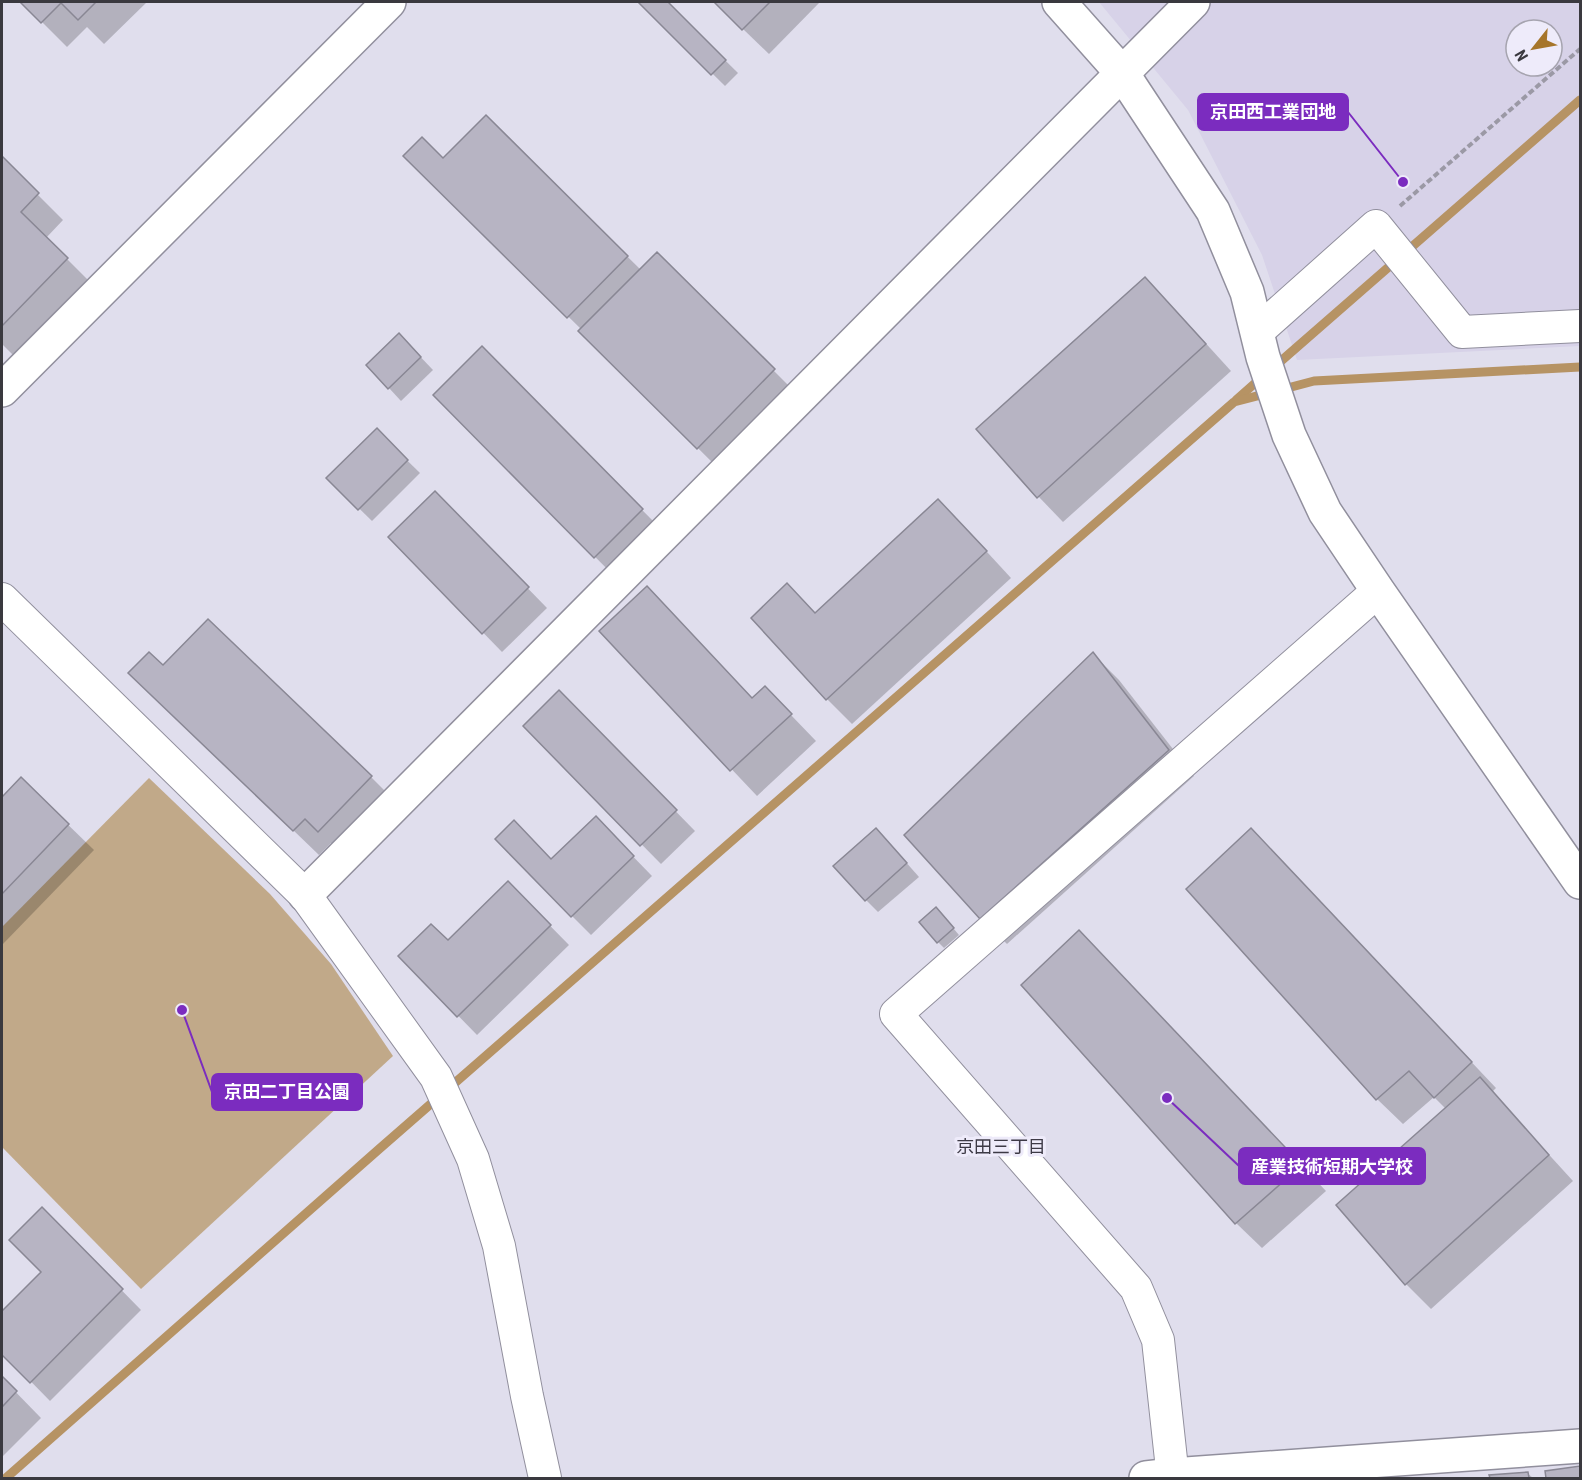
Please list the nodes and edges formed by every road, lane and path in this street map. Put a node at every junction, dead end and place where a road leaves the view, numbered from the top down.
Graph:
1 (389, 2) edge
2 (1059, 2) edge
3 (1193, 2) edge
4 (1581, 48) edge
5 (1122, 73) junction
6 (1377, 226) junction
7 (1581, 326) edge
8 (1260, 344) junction
9 (2, 390) edge
10 (1378, 591) junction
11 (2, 599) edge
12 (1581, 882) edge
13 (305, 895) junction
14 (1581, 1446) edge
15 (1164, 1478) edge
16 (545, 1479) edge

1 - 9 street
2 - 5 street
3 - 5 street
4 - 6 path
5 - 8 street
5 - 13 street
6 - 7 street
6 - 8 street
8 - 10 street
10 - 12 street
10 - 15 street
11 - 13 street
13 - 16 street
14 - 15 street

